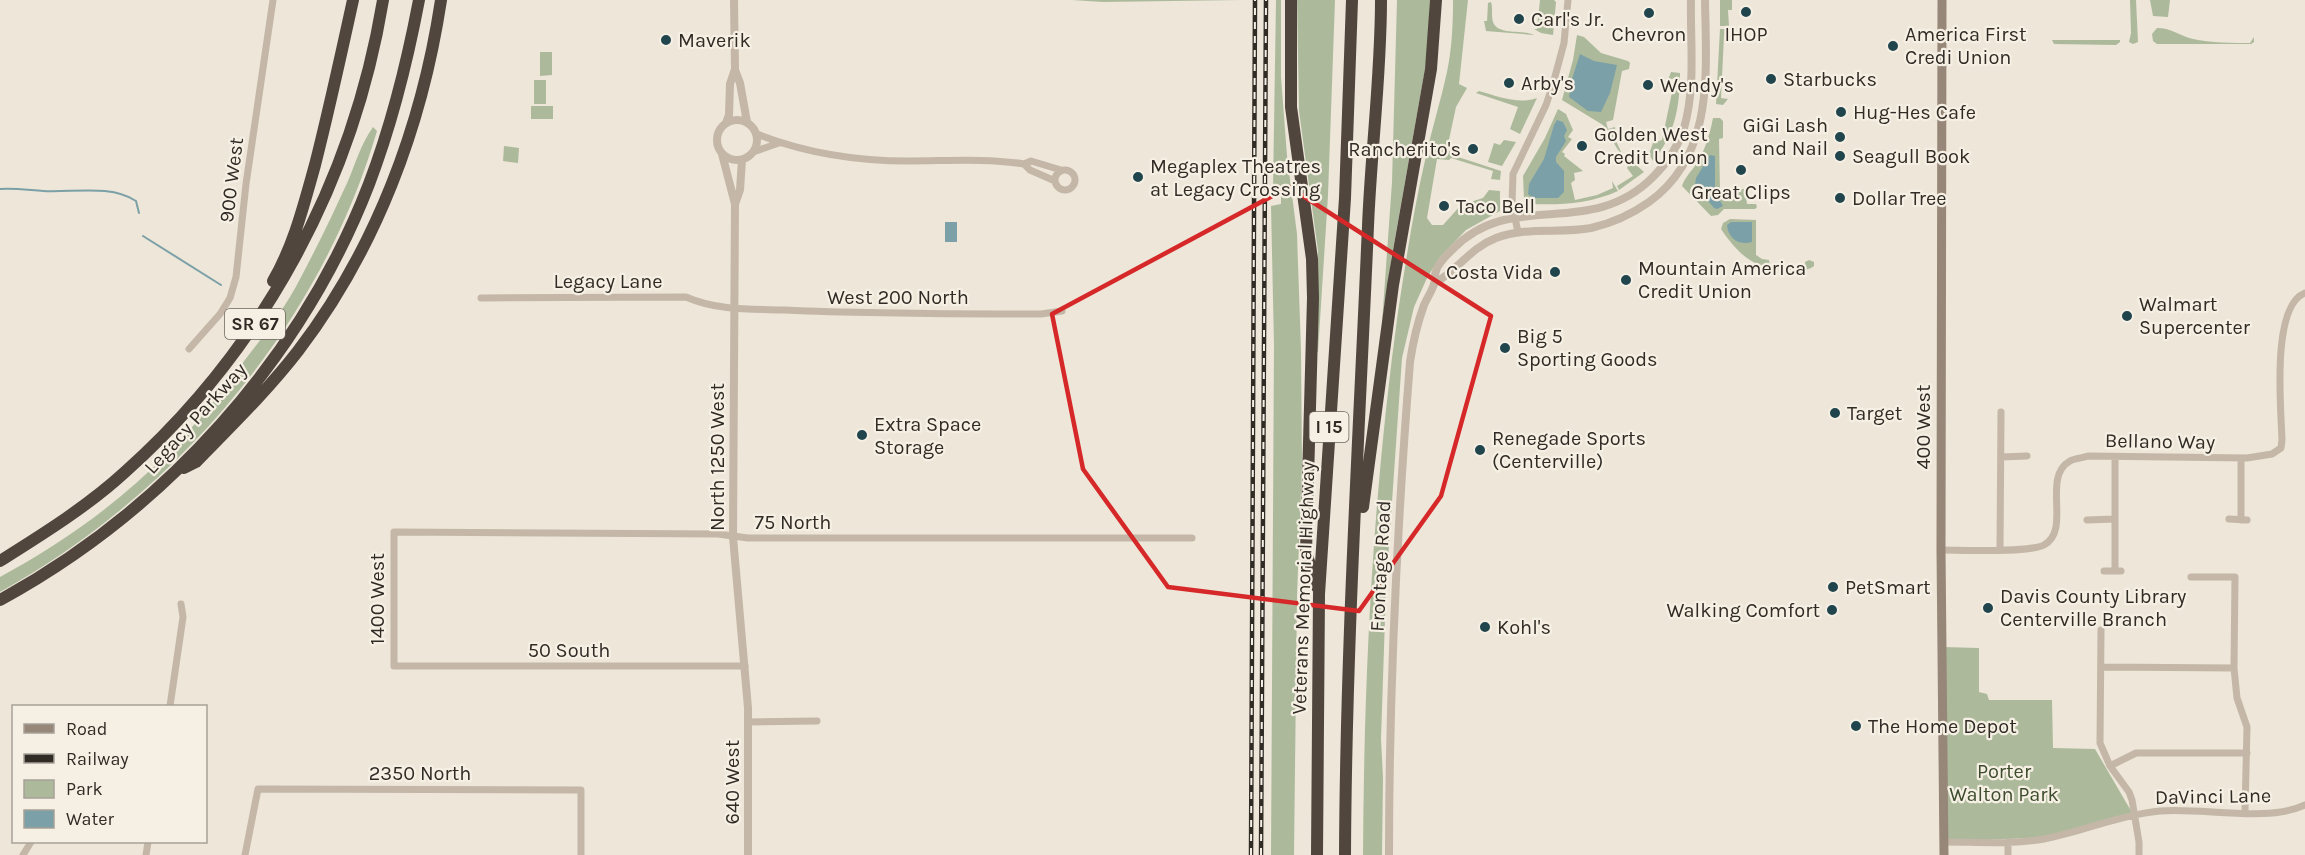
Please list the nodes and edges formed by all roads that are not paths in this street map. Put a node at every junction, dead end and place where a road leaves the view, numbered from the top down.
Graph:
1 (273, 0) edge
2 (353, 0) edge
3 (383, 0) edge
4 (419, 0) edge
5 (441, 0) edge
6 (734, 0) edge
7 (1291, 0) edge
8 (1352, 0) edge
9 (1381, 0) edge
10 (1436, 0) edge
11 (1441, 0) edge
12 (1568, 0) edge
13 (1691, 0) edge
14 (1705, 0) edge
15 (1942, 0) edge
16 (735, 69) junction
17 (1425, 103) junction
18 (747, 122) junction
19 (726, 123) junction
20 (757, 135) junction
21 (779, 143) junction
22 (753, 152) junction
23 (722, 154) junction
24 (742, 160) junction
25 (1024, 164) junction
26 (1061, 170) junction
27 (1055, 181) junction
28 (735, 204) junction
29 (1515, 217) junction
30 (1518, 232) junction
31 (1435, 283) junction
32 (2305, 293) edge
33 (481, 298) dead end
34 (734, 309) junction
35 (1062, 311) dead end
36 (189, 349) dead end
37 (234, 355) junction
38 (2001, 412) dead end
39 (2027, 456) dead end
40 (2001, 457) junction
41 (2115, 457) junction
42 (2241, 458) junction
43 (175, 473) junction
44 (2115, 519) junction
45 (2229, 519) dead end
46 (2087, 520) dead end
47 (394, 532) joint
48 (733, 537) junction
49 (1192, 538) dead end
50 (1941, 550) junction
51 (2000, 550) junction
52 (0, 561) edge
53 (2104, 571) dead end
54 (1353, 576) junction
55 (2191, 577) dead end
56 (1319, 594) junction
57 (0, 600) edge
58 (181, 604) dead end
59 (2101, 630) dead end
60 (394, 666) joint
61 (745, 666) junction
62 (2102, 667) junction
63 (2234, 668) junction
64 (170, 705) edge
65 (748, 708) joint
66 (817, 721) dead end
67 (748, 722) junction
68 (2247, 753) junction
69 (2110, 766) junction
70 (2305, 805) edge
71 (2245, 812) junction
72 (2134, 816) junction
73 (1944, 842) junction
74 (2008, 842) junction
75 (245, 855) edge
76 (581, 855) edge
77 (748, 855) edge
78 (1317, 855) edge
79 (1345, 855) edge
80 (1389, 855) edge
81 (1944, 855) edge
82 (2008, 855) edge
83 (2139, 855) edge

1 - 36 street, 900 West
2 - 37 highway
3 - 37 highway, Legacy Parkway / SR 67
4 - 43 highway, Legacy Parkway / SR 67
5 - 43 highway
6 - 16 street
7 - 56 highway
8 - 56 highway, Veterans Memorial Highway / I 15
9 - 54 highway, I 15
10 - 17 highway
11 - 17 highway
12 - 29 street
13 - 29 street, Frontage Road
14 - 30 street, Frontage Road
15 - 50 main road, 400 West
16 - 18 street
16 - 19 street
17 - 54 highway
18 - 19 street
18 - 20 street
19 - 23 street
20 - 21 street
20 - 22 street
21 - 22 street
21 - 25 street
22 - 24 street
23 - 24 street
23 - 28 street, North 1250 West
24 - 28 street, North 1250 West
25 - 26 street
25 - 27 street
26 - 27 street
26 - 27 street
28 - 34 street, North 1250 West
29 - 30 street
29 - 31 street, Frontage Road
30 - 31 street, Frontage Road
31 - 80 street, Frontage Road
32 - 42 street, Bellano Way
33 - 34 street, Legacy Lane
34 - 35 street, West 200 North
34 - 48 street, North 1250 West
37 - 52 highway, Legacy Parkway / SR 67
38 - 40 street
39 - 40 street
40 - 51 street
41 - 42 street, Bellano Way
41 - 44 street
41 - 51 street, Bellano Way
42 - 45 street
43 - 57 highway, Legacy Parkway / SR 67
44 - 46 street
44 - 53 street
47 - 48 street, 75 North
47 - 60 street, 1400 West
48 - 49 street, 75 North
48 - 61 street, North 1250 West
50 - 51 street, Bellano Way
50 - 73 main road, 400 West
54 - 79 highway, I 15
55 - 63 street
56 - 78 highway, Veterans Memorial Highway / I 15
58 - 64 street
59 - 62 street
60 - 61 street, 50 South
61 - 65 street, North 1250 West
62 - 63 street
62 - 69 street
63 - 68 street
65 - 67 street, 640 West
66 - 67 street
67 - 77 street, 640 West
68 - 69 street
68 - 71 street
69 - 72 street
70 - 71 street, DaVinci Lane
71 - 72 street, DaVinci Lane
72 - 74 street, DaVinci Lane
72 - 83 street
73 - 74 street, DaVinci Lane
73 - 81 main road, 400 West
74 - 82 street
75 - 76 street, 2350 North

